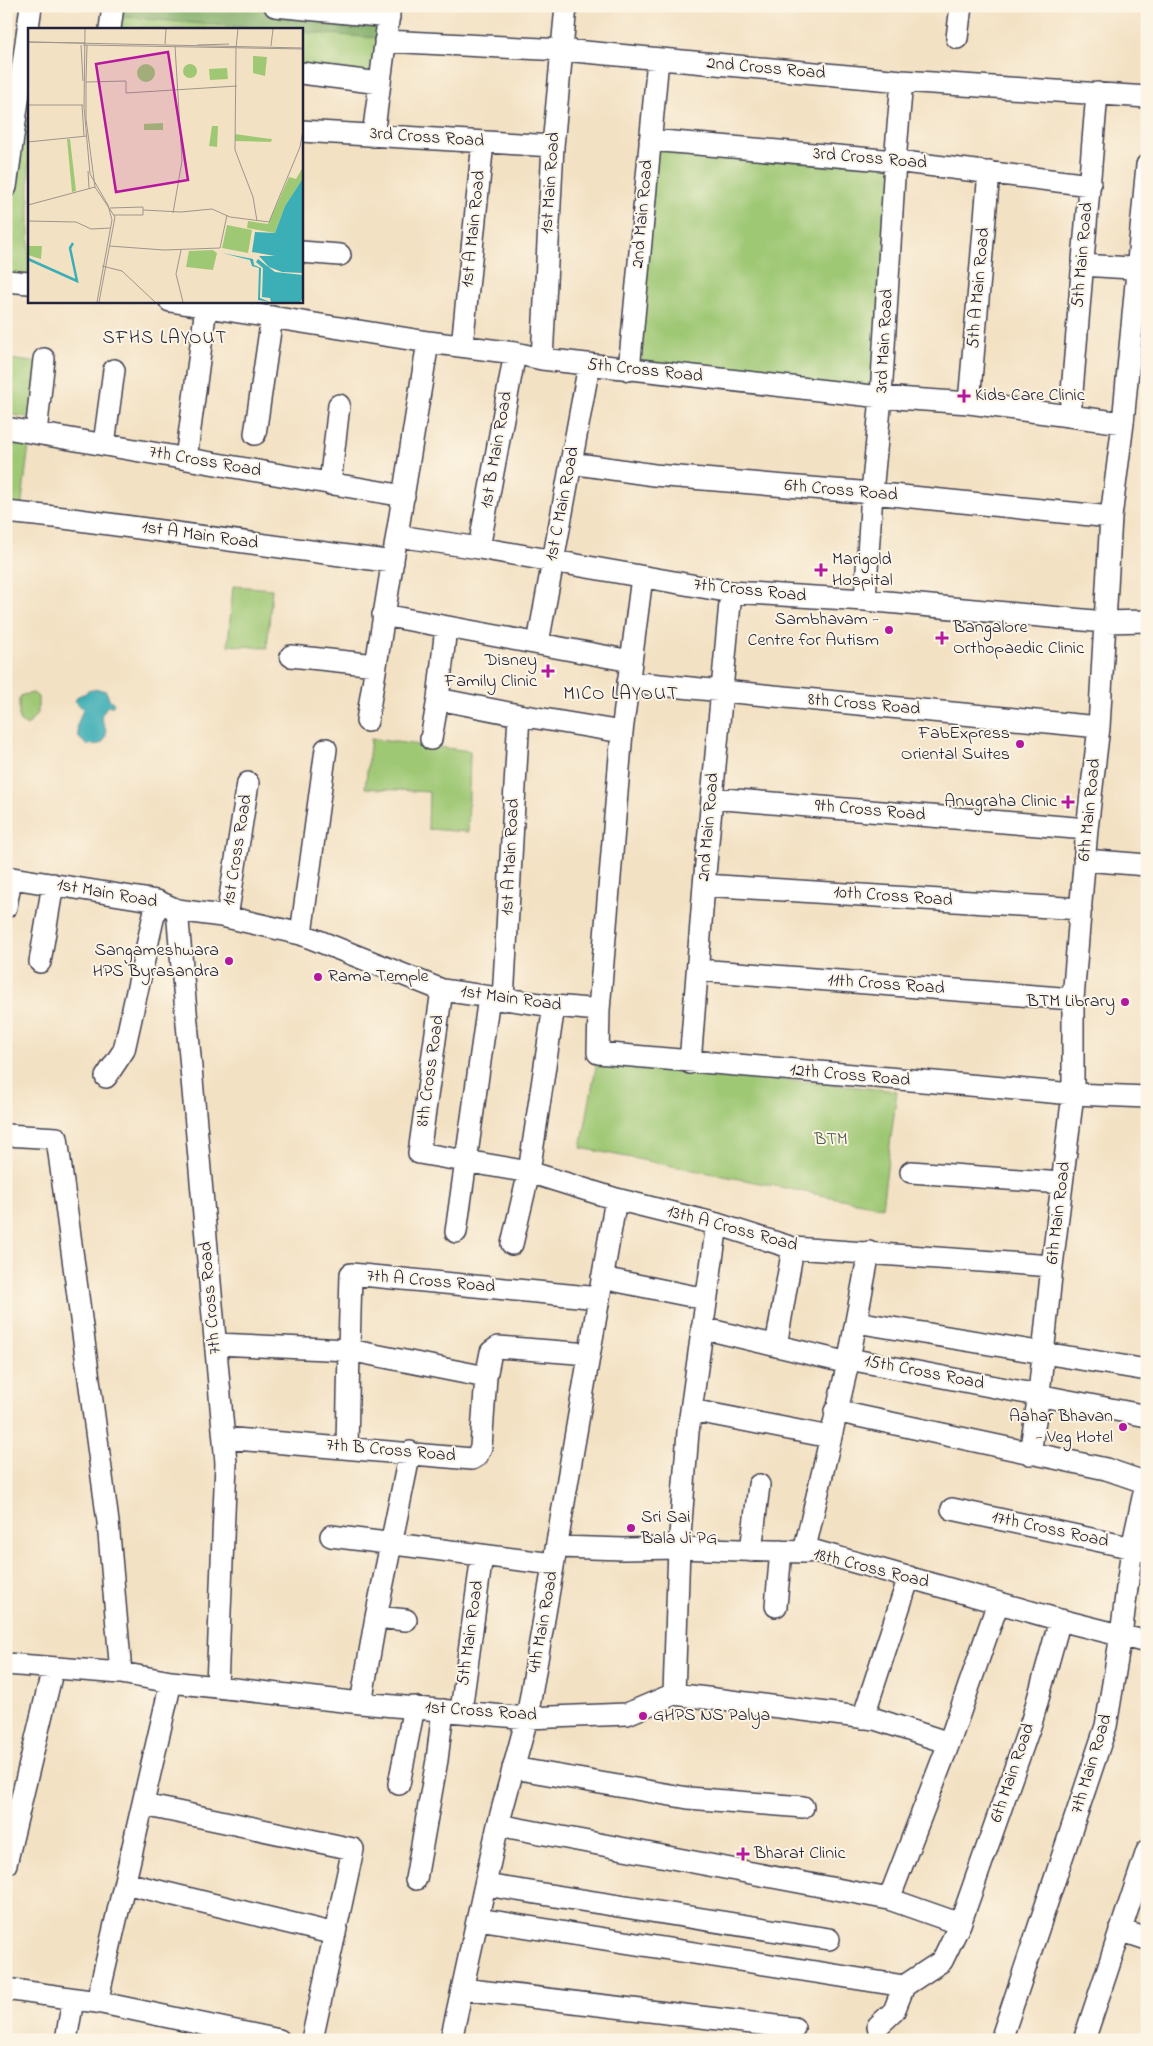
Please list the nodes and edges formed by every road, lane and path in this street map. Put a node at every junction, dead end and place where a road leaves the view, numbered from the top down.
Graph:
1 (31, 6) edge
2 (113, 6) edge
3 (275, 6) edge
4 (566, 6) edge
5 (961, 6) edge
6 (389, 12) edge
7 (110, 28) edge
8 (958, 38) dead end
9 (385, 41) junction
10 (562, 50) junction
11 (658, 59) junction
12 (302, 73) edge
13 (902, 81) junction
14 (380, 83) junction
15 (1097, 93) junction
16 (1147, 97) edge
17 (302, 131) edge
18 (373, 136) junction
19 (650, 140) junction
20 (483, 142) junction
21 (553, 146) junction
22 (895, 160) junction
23 (1147, 165) edge
24 (989, 172) junction
25 (1090, 184) junction
26 (6, 188) edge
27 (302, 252) edge
28 (340, 255) dead end
29 (1082, 265) junction
30 (1142, 268) edge
31 (7, 281) edge
32 (28, 283) edge
33 (6, 286) edge
34 (176, 302) edge
35 (206, 307) junction
36 (272, 317) junction
37 (428, 342) junction
38 (462, 346) junction
39 (515, 353) junction
40 (44, 359) dead end
41 (542, 359) junction
42 (589, 365) junction
43 (114, 370) dead end
44 (629, 370) junction
45 (881, 397) junction
46 (969, 403) junction
47 (339, 405) dead end
48 (1070, 416) junction
49 (1123, 423) junction
50 (6, 428) edge
51 (36, 433) junction
52 (255, 434) dead end
53 (104, 444) junction
54 (186, 459) junction
55 (571, 463) junction
56 (330, 484) junction
57 (872, 493) junction
58 (404, 496) junction
59 (6, 512) edge
60 (1111, 517) junction
61 (398, 536) junction
62 (479, 548) junction
63 (393, 562) junction
64 (552, 562) junction
65 (642, 577) junction
66 (731, 592) junction
67 (865, 600) junction
68 (383, 615) junction
69 (1105, 622) junction
70 (1143, 623) edge
71 (446, 627) junction
72 (538, 643) junction
73 (291, 656) dead end
74 (631, 661) junction
75 (376, 665) junction
76 (628, 682) junction
77 (722, 692) junction
78 (438, 699) junction
79 (519, 715) junction
80 (367, 721) dead end
81 (1099, 727) junction
82 (622, 732) junction
83 (430, 739) dead end
84 (326, 749) dead end
85 (248, 783) dead end
86 (712, 798) junction
87 (1087, 829) junction
88 (1084, 860) junction
89 (1147, 865) edge
90 (9, 877) edge
91 (53, 884) junction
92 (704, 885) junction
93 (157, 901) junction
94 (6, 907) edge
95 (1081, 909) junction
96 (177, 910) junction
97 (227, 917) junction
98 (301, 934) junction
99 (40, 962) dead end
100 (698, 970) junction
101 (442, 990) junction
102 (496, 998) junction
103 (1073, 999) junction
104 (554, 1006) junction
105 (599, 1010) junction
106 (690, 1062) junction
107 (106, 1077) dead end
108 (1073, 1094) junction
109 (1147, 1097) edge
110 (6, 1136) edge
111 (419, 1153) joint
112 (467, 1160) junction
113 (529, 1172) junction
114 (911, 1172) dead end
115 (1062, 1183) junction
116 (616, 1199) junction
117 (717, 1224) junction
118 (456, 1232) dead end
119 (512, 1244) dead end
120 (794, 1248) junction
121 (869, 1252) junction
122 (1052, 1266) junction
123 (601, 1288) junction
124 (706, 1299) junction
125 (856, 1322) junction
126 (702, 1328) junction
127 (216, 1344) junction
128 (776, 1346) junction
129 (349, 1350) junction
130 (590, 1354) junction
131 (1043, 1354) junction
132 (849, 1359) junction
133 (1147, 1370) edge
134 (486, 1377) junction
135 (1039, 1394) junction
136 (691, 1410) junction
137 (835, 1411) junction
138 (1147, 1416) edge
139 (830, 1437) junction
140 (224, 1438) junction
141 (347, 1447) junction
142 (410, 1452) junction
143 (1030, 1454) junction
144 (1147, 1479) edge
145 (1146, 1483) edge
146 (759, 1484) dead end
147 (952, 1509) dead end
148 (331, 1536) dead end
149 (391, 1543) junction
150 (679, 1548) junction
151 (1139, 1549) edge
152 (751, 1550) junction
153 (781, 1551) junction
154 (804, 1552) junction
155 (482, 1555) junction
156 (556, 1555) junction
157 (909, 1577) junction
158 (998, 1603) junction
159 (776, 1606) dead end
160 (376, 1617) junction
161 (406, 1620) dead end
162 (1060, 1620) junction
163 (1121, 1635) junction
164 (1147, 1642) edge
165 (6, 1664) edge
166 (53, 1668) junction
167 (121, 1674) junction
168 (171, 1682) junction
169 (217, 1686) junction
170 (674, 1694) junction
171 (361, 1703) junction
172 (414, 1707) junction
173 (452, 1710) junction
174 (527, 1718) junction
175 (863, 1718) junction
176 (949, 1743) junction
177 (513, 1768) junction
178 (399, 1784) dead end
179 (144, 1805) junction
180 (803, 1807) dead end
181 (498, 1825) junction
182 (1147, 1851) edge
183 (6, 1864) edge
184 (416, 1879) dead end
185 (125, 1883) junction
186 (485, 1885) junction
187 (889, 1899) junction
188 (478, 1919) junction
189 (960, 1924) junction
190 (1120, 1930) junction
191 (335, 1934) junction
192 (829, 1939) dead end
193 (1147, 1939) edge
194 (904, 1986) junction
195 (6, 1989) edge
196 (462, 1989) junction
197 (73, 2000) junction
198 (97, 2002) junction
199 (878, 2026) dead end
200 (794, 2028) dead end
201 (66, 2040) edge
202 (279, 2040) edge
203 (312, 2040) edge
204 (451, 2040) edge
205 (1001, 2040) edge
206 (1084, 2040) edge

1 - 26 street
2 - 7 street
3 - 6 street
4 - 10 street, 1st Main Road
5 - 8 street
6 - 9 street
9 - 10 street, 2nd Cross Road
9 - 14 street
10 - 11 street, 2nd Cross Road
10 - 21 street, 1st Main Road
11 - 13 street, 2nd Cross Road
11 - 19 street, 2nd Main Road
12 - 14 street
13 - 15 street, 2nd Cross Road
13 - 22 street, 3rd Main Road
14 - 18 street
15 - 16 street, 2nd Cross Road
15 - 25 street, 5th Main Road
17 - 18 street, 3rd Cross Road
18 - 20 street, 3rd Cross Road
19 - 22 street, 3rd Cross Road
19 - 44 street, 2nd Main Road
20 - 21 street, 3rd Cross Road
20 - 38 street, 1st A Main Road
21 - 41 street, 1st Main Road
22 - 24 street, 3rd Cross Road
22 - 45 street, 3rd Main Road
23 - 30 street, 6th Main Road
24 - 25 street, 3rd Cross Road
24 - 46 street, 5th A Main Road
25 - 29 street, 5th Main Road
27 - 28 street
29 - 30 street
29 - 48 street, 5th Main Road
30 - 49 street, 6th Main Road
31 - 32 street
31 - 33 street
34 - 35 street, 5th Cross Road
35 - 36 street, 5th Cross Road
35 - 54 street
36 - 37 street, 5th Cross Road
36 - 52 street
37 - 38 street, 5th Cross Road
37 - 58 street
38 - 39 street, 5th Cross Road
39 - 41 street, 5th Cross Road
39 - 62 street, 1st B Main Road
40 - 51 street
41 - 42 street, 5th Cross Road
42 - 44 street, 5th Cross Road
42 - 55 street, 1st C Main Road
43 - 53 street
44 - 45 street, 5th Cross Road
45 - 46 street, 5th Cross Road
45 - 57 street, 3rd Main Road
46 - 48 street, 5th Cross Road
47 - 56 street
48 - 49 street, 5th Cross Road
49 - 60 street, 6th Main Road
50 - 51 street, 7th Cross Road
51 - 53 street, 7th Cross Road
53 - 54 street, 7th Cross Road
54 - 56 street, 7th Cross Road
55 - 57 street, 6th Cross Road
55 - 64 street, 1st C Main Road
56 - 58 street, 7th Cross Road
57 - 60 street, 6th Cross Road
57 - 67 street, 3rd Main Road
58 - 61 street
59 - 63 street, 1st A Main Road
60 - 69 street, 6th Main Road
61 - 62 street, 7th Cross Road
61 - 63 street
62 - 64 street, 7th Cross Road
63 - 68 street
64 - 65 street, 7th Cross Road
64 - 72 street, 1st C Main Road
65 - 66 street, 7th Cross Road
65 - 74 street
66 - 67 street, 7th Cross Road
66 - 77 street, 2nd Main Road
67 - 69 street, 7th Cross Road
68 - 71 street
68 - 75 street
69 - 70 street, 7th Cross Road
69 - 81 street, 6th Main Road
71 - 72 street
71 - 78 street
72 - 74 street
73 - 75 street
74 - 76 street
75 - 80 street
76 - 77 street, 8th Cross Road
76 - 82 street
77 - 81 street, 8th Cross Road
77 - 86 street, 2nd Main Road
78 - 79 street
78 - 83 street
79 - 82 street
79 - 102 street, 1st A Main Road
81 - 87 street, 6th Main Road
82 - 105 street
84 - 98 street
85 - 97 street, 1st Cross Road
86 - 87 street, 9th Cross Road
86 - 92 street, 2nd Main Road
87 - 88 street, 6th Main Road
88 - 89 street
88 - 95 street, 6th Main Road
90 - 91 street, 1st Main Road
90 - 94 street
91 - 93 street, 1st Main Road
91 - 99 street
92 - 95 street, 10th Cross Road
92 - 100 street, 2nd Main Road
93 - 96 street, 1st Main Road
93 - 107 street
95 - 103 street, 6th Main Road
96 - 97 street, 1st Main Road
96 - 127 street, 7th Cross Road
97 - 98 street, 1st Main Road
98 - 101 street, 1st Main Road
100 - 103 street, 11th Cross Road
100 - 106 street, 2nd Main Road
101 - 102 street, 1st Main Road
101 - 111 street, 8th Cross Road
102 - 104 street, 1st Main Road
102 - 112 street, 1st A Main Road
103 - 108 street, 6th Main Road
104 - 105 street, 1st Main Road
104 - 113 street
105 - 106 street, 12th Cross Road
106 - 108 street, 12th Cross Road
108 - 109 street, 12th Cross Road
108 - 115 street, 6th Main Road
110 - 167 street
111 - 112 street, 13th A Cross Road
112 - 113 street, 13th A Cross Road
112 - 118 street, 1st A Main Road
113 - 116 street, 13th A Cross Road
113 - 119 street
114 - 115 street
115 - 122 street, 6th Main Road
116 - 117 street, 13th A Cross Road
116 - 123 street, 4th Main Road
117 - 120 street, 13th A Cross Road
117 - 124 street
120 - 121 street, 13th A Cross Road
120 - 128 street
121 - 122 street, 13th A Cross Road
121 - 125 street
122 - 131 street, 6th Main Road
123 - 124 street
123 - 129 street, 7th A Cross Road
123 - 130 street, 4th Main Road
124 - 126 street
125 - 131 street
125 - 132 street
126 - 128 street, 15th Cross Road
126 - 136 street
127 - 129 street
127 - 140 street, 7th Cross Road
128 - 132 street, 15th Cross Road
129 - 134 street
129 - 141 street
130 - 134 street
130 - 156 street, 4th Main Road
131 - 133 street
131 - 135 street, 6th Main Road
132 - 135 street, 15th Cross Road
132 - 137 street
134 - 142 street, 7th B Cross Road
135 - 138 street, 15th Cross Road
135 - 143 street, 6th Main Road
136 - 139 street
136 - 150 street
137 - 139 street
137 - 143 street
139 - 154 street
140 - 141 street, 7th B Cross Road
140 - 169 street, 7th Cross Road
141 - 142 street, 7th B Cross Road
142 - 149 street
143 - 145 street
144 - 145 street, 7th Main Road
145 - 151 street, 7th Main Road
146 - 152 street
147 - 151 street, 17th Cross Road
148 - 149 street, 18th Cross Road
149 - 155 street, 18th Cross Road
149 - 160 street
150 - 152 street, 18th Cross Road
150 - 156 street, 18th Cross Road
150 - 170 street
151 - 163 street, 7th Main Road
152 - 153 street, 18th Cross Road
153 - 154 street, 18th Cross Road
153 - 159 street
154 - 157 street, 18th Cross Road
155 - 156 street, 18th Cross Road
155 - 173 street, 5th Main Road
156 - 174 street, 4th Main Road
157 - 158 street, 18th Cross Road
157 - 175 street
158 - 162 street, 18th Cross Road
158 - 176 street
160 - 161 street
160 - 171 street
162 - 163 street, 18th Cross Road
162 - 189 street, 6th Main Road
163 - 164 street, 18th Cross Road
163 - 205 street, 7th Main Road
165 - 166 street, 1st Cross Road
166 - 167 street, 1st Cross Road
166 - 183 street
167 - 168 street, 1st Cross Road
168 - 169 street, 1st Cross Road
168 - 179 street
169 - 171 street, 1st Cross Road
170 - 174 street, 1st Cross Road
170 - 175 street
171 - 172 street, 1st Cross Road
172 - 173 street, 1st Cross Road
172 - 178 street
173 - 174 street, 1st Cross Road
173 - 184 street, 5th Main Road
174 - 177 street, 4th Main Road
175 - 176 street
176 - 187 street
177 - 180 street
177 - 181 street, 4th Main Road
179 - 185 street
179 - 191 street
181 - 186 street, 4th Main Road
181 - 187 street
182 - 190 street
185 - 191 street
185 - 198 street
186 - 188 street, 4th Main Road
186 - 192 street
187 - 189 street
188 - 194 street
188 - 196 street, 4th Main Road
189 - 194 street, 6th Main Road
190 - 193 street
190 - 206 street
191 - 203 street
194 - 199 street
195 - 197 street
196 - 200 street
196 - 204 street, 4th Main Road
197 - 198 street
197 - 201 street
198 - 202 street

